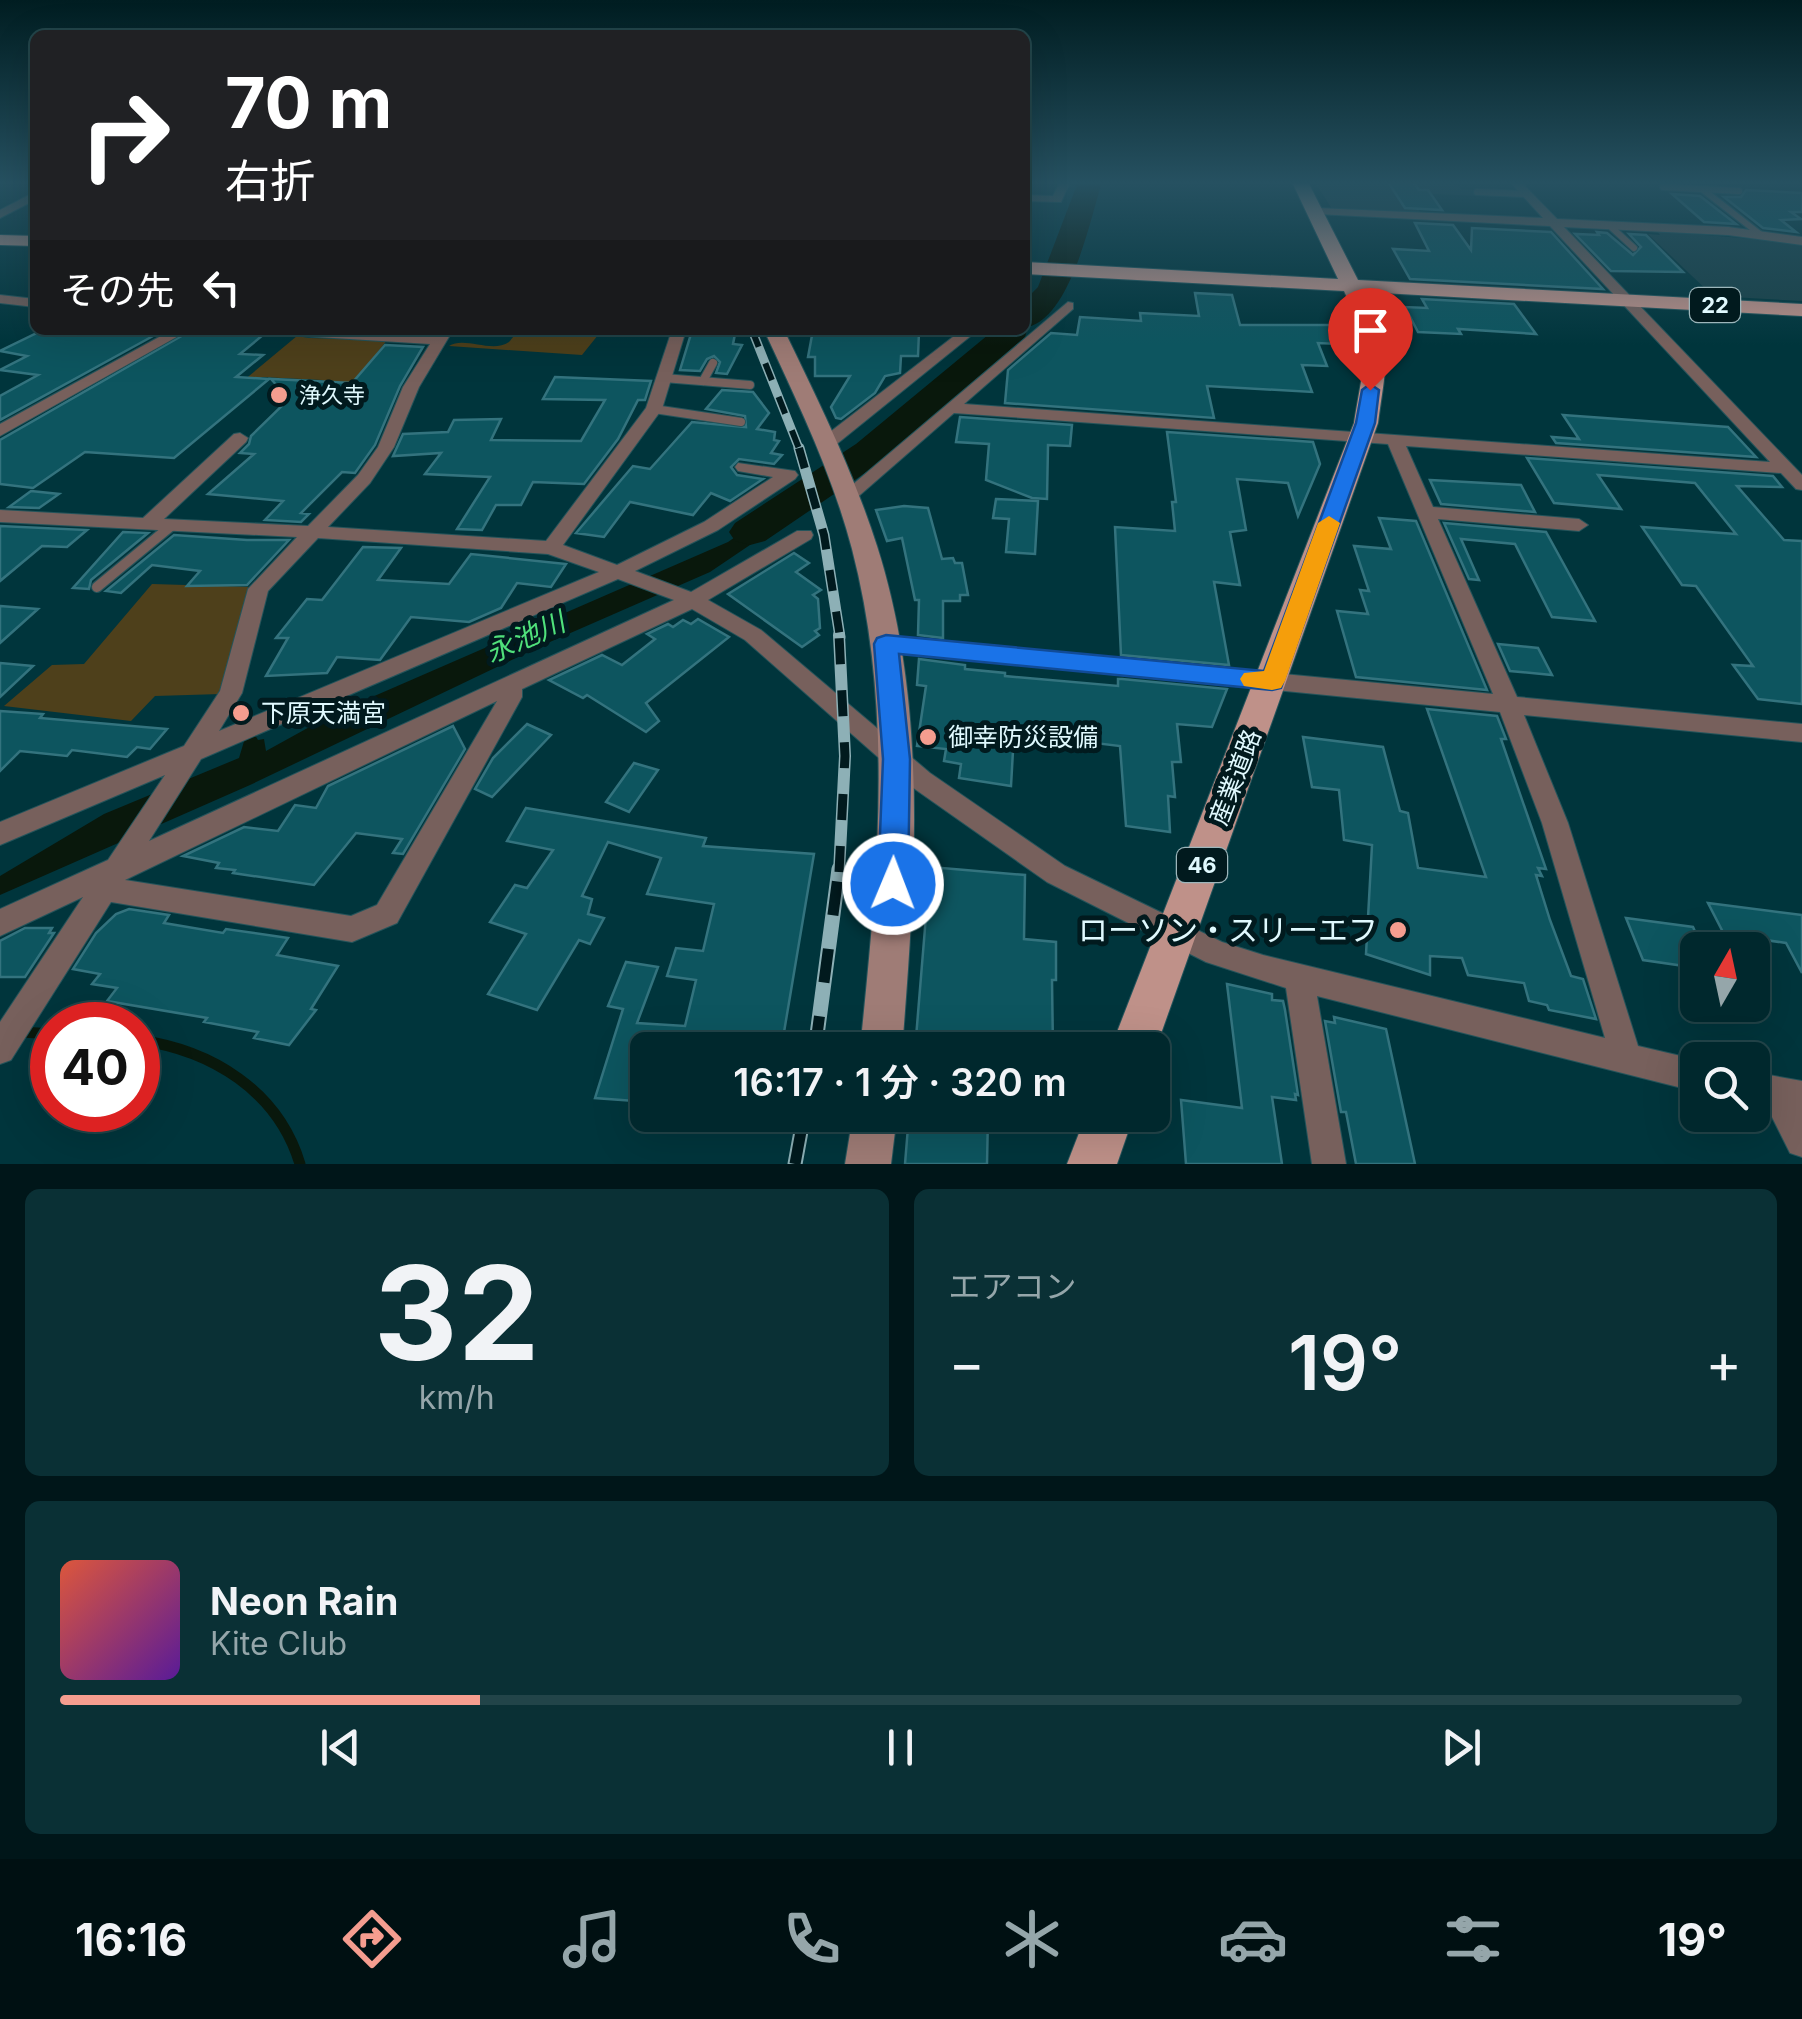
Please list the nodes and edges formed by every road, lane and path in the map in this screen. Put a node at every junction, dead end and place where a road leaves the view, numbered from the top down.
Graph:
1 (1316, 236) edge
2 (1326, 236) edge
3 (1566, 236) edge
4 (1621, 236) edge
5 (1769, 236) edge
6 (0, 240) edge
7 (30, 241) edge
8 (1802, 241) edge
9 (1634, 248) dead end
10 (1030, 266) edge
11 (1342, 283) junction
12 (0, 300) edge
13 (1627, 300) junction
14 (30, 302) edge
15 (1068, 306) dead end
16 (1802, 310) edge
17 (173, 335) edge
18 (305, 335) edge
19 (443, 335) edge
20 (677, 335) edge
21 (776, 335) edge
22 (965, 335) edge
23 (713, 363) dead end
24 (664, 378) junction
25 (703, 381) junction
26 (750, 385) dead end
27 (955, 408) junction
28 (654, 409) junction
29 (741, 422) dead end
30 (0, 431) edge
31 (1360, 435) junction
32 (240, 438) dead end
33 (1394, 438) junction
34 (829, 446) junction
35 (744, 467) dead end
36 (1786, 468) junction
37 (1802, 485) edge
38 (846, 494) junction
39 (1426, 512) junction
40 (0, 516) edge
41 (24, 518) junction
42 (147, 524) junction
43 (1579, 524) dead end
44 (171, 526) junction
45 (309, 535) junction
46 (804, 535) dead end
47 (0, 536) edge
48 (552, 548) junction
49 (622, 573) junction
50 (97, 587) dead end
51 (688, 598) junction
52 (886, 644) junction
53 (1272, 681) junction
54 (510, 685) junction
55 (1509, 705) junction
56 (1802, 733) edge
57 (188, 756) junction
58 (896, 759) junction
59 (0, 834) edge
60 (119, 871) junction
61 (0, 924) edge
62 (1175, 933) junction
63 (1299, 978) junction
64 (882, 1032) edge
65 (1139, 1032) edge
66 (0, 1049) edge
67 (1628, 1060) junction
68 (1680, 1072) edge
69 (1777, 1093) edge
70 (873, 1132) edge
71 (1104, 1132) edge
72 (1802, 1141) edge
73 (868, 1164) edge
74 (1092, 1164) edge
75 (1330, 1164) edge

1 - 11 main road, 46
2 - 11 main road, 46
3 - 13 street
4 - 9 lane
5 - 8 street
6 - 7 main road
10 - 11 main road, 22
11 - 13 main road, 22
11 - 31 main road, 産業道路 / 46
12 - 14 street
13 - 16 main road, 22
13 - 36 street
15 - 27 street
17 - 30 street
18 - 19 street
19 - 45 street
20 - 24 street
21 - 34 street
22 - 34 street
23 - 25 lane
24 - 25 lane
24 - 28 street
25 - 26 lane
27 - 31 street
27 - 38 street
28 - 29 lane
28 - 48 street
31 - 33 street
31 - 53 main road, 産業道路 / 46
32 - 42 street
33 - 36 street
33 - 39 street
34 - 38 street
35 - 49 street
36 - 37 street
38 - 52 street
39 - 43 street
39 - 55 street
40 - 41 street
41 - 42 street
41 - 47 street
42 - 44 street
44 - 45 street
44 - 50 lane
45 - 48 street
45 - 57 street
46 - 51 street
48 - 49 street
49 - 51 street
49 - 57 street
51 - 54 street
51 - 58 street
52 - 53 street
52 - 58 street
53 - 55 street
53 - 62 main road, 産業道路 / 46
54 - 60 street
54 - 60 street
55 - 56 street
55 - 67 street
57 - 59 street
57 - 60 street
58 - 62 street
58 - 64 street
60 - 61 street
60 - 66 street
62 - 63 street
62 - 65 main road, 産業道路 / 46
63 - 67 street
63 - 75 street
67 - 68 street
69 - 72 street
70 - 73 street
71 - 74 main road

